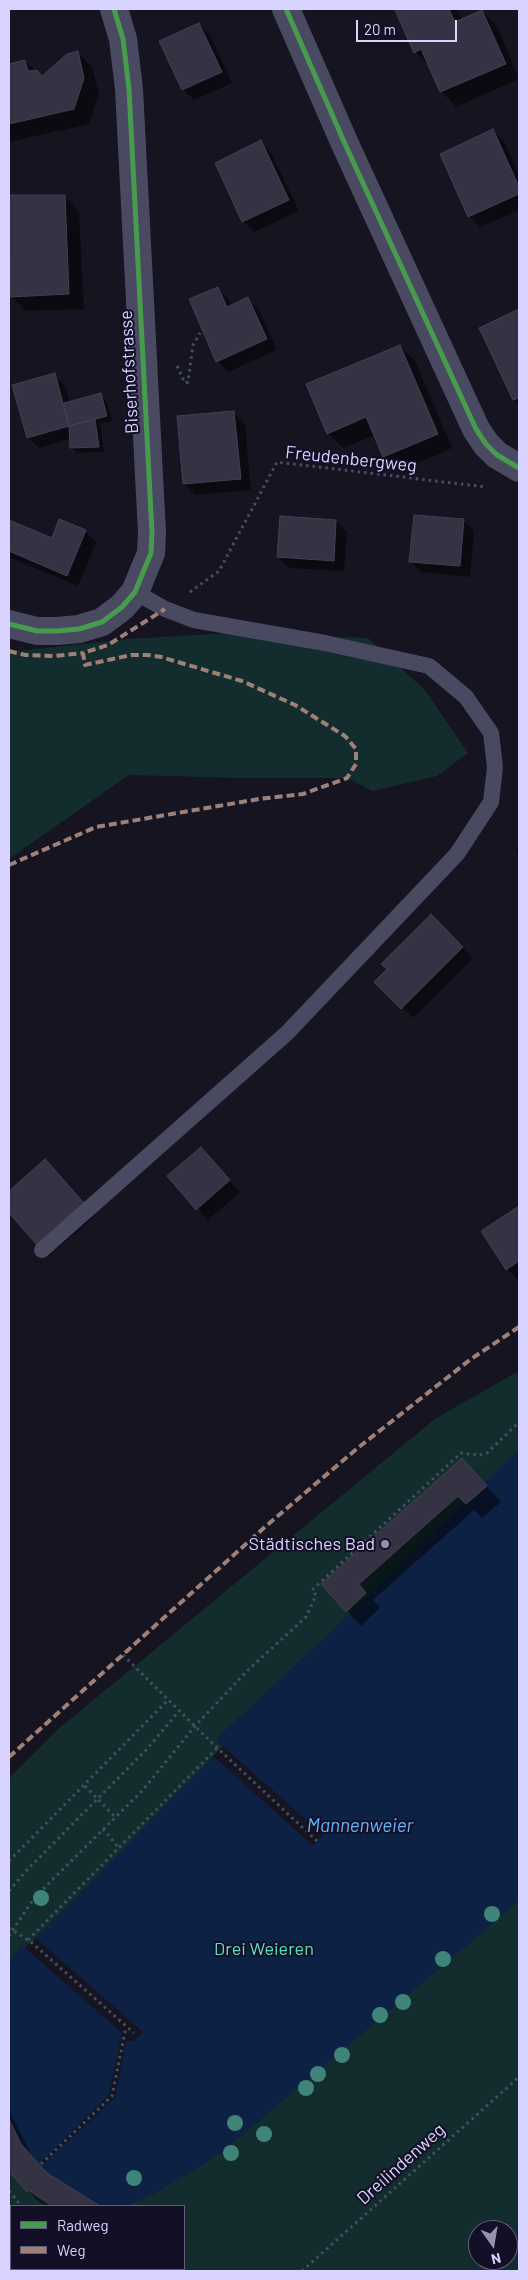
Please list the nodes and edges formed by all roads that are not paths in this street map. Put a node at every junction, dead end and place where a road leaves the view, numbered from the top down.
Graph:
1 (114, 9) edge
2 (286, 9) edge
3 (519, 468) edge
4 (135, 592) junction
5 (9, 624) edge
6 (42, 1250) dead end

1 - 4 street, Biserhofstrasse
2 - 3 street
4 - 5 street, Biserhofstrasse
4 - 6 lane

